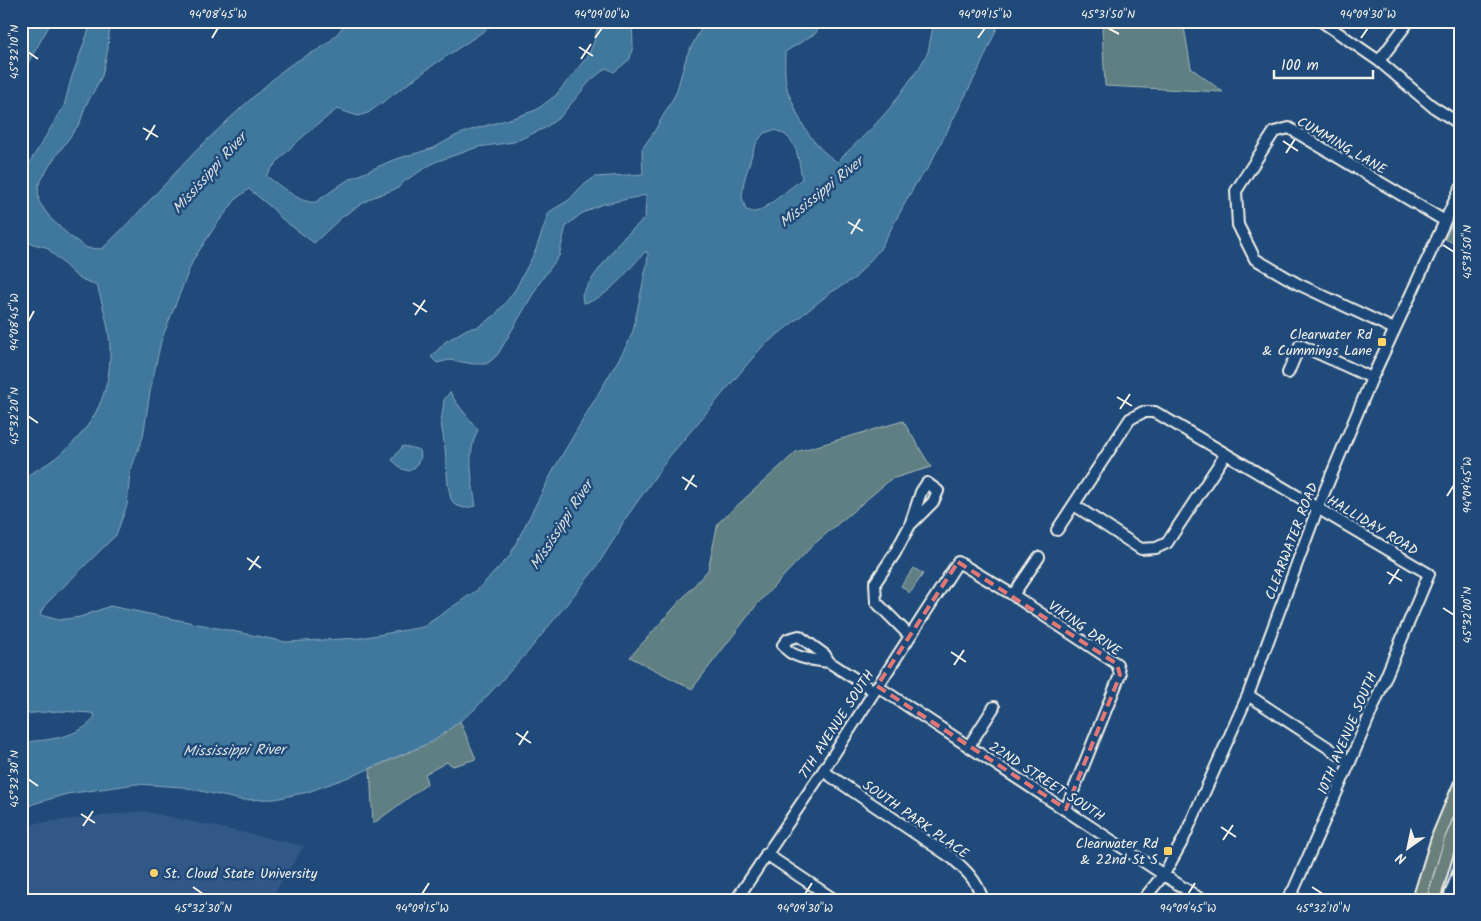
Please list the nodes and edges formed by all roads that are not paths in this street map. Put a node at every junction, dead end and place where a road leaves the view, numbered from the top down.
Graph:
1 (1321, 21) edge
2 (1409, 21) edge
3 (1379, 61) junction
4 (1460, 124) edge
5 (1460, 189) edge
6 (1444, 221) junction
7 (1394, 329) junction
8 (1288, 373) dead end
9 (1372, 378) junction
10 (1226, 455) junction
11 (1074, 505) junction
12 (1318, 508) junction
13 (910, 525) dead end
14 (1057, 530) dead end
15 (1039, 557) dead end
16 (958, 562) joint
17 (1429, 574) joint
18 (1013, 595) junction
19 (910, 636) junction
20 (829, 662) dead end
21 (875, 689) junction
22 (1248, 695) junction
23 (994, 707) dead end
24 (969, 746) junction
25 (1350, 762) junction
26 (822, 771) junction
27 (1460, 785) edge
28 (1066, 809) junction
29 (1460, 820) edge
30 (766, 854) junction
31 (1460, 868) edge
32 (1164, 874) junction
33 (736, 900) edge
34 (835, 900) edge
35 (983, 900) edge
36 (1143, 900) edge
37 (1202, 900) edge
38 (1286, 900) edge
39 (1418, 900) edge
40 (1432, 900) edge
41 (1448, 900) edge

1 - 3 street
2 - 3 street
3 - 4 street
5 - 6 street, CLEARWATER ROAD
6 - 7 street, CLEARWATER ROAD
6 - 7 street, CUMMING LANE
7 - 9 street, CLEARWATER ROAD
8 - 9 street
9 - 12 street, CLEARWATER ROAD
10 - 11 street, HALLIDAY ROAD
10 - 11 street
10 - 12 street, HALLIDAY ROAD
11 - 14 street, HALLIDAY ROAD
12 - 17 street, HALLIDAY ROAD
12 - 22 street, CLEARWATER ROAD
13 - 19 street
15 - 18 street
16 - 18 street, VIKING DRIVE
16 - 19 street, 7TH AVENUE SOUTH
17 - 25 street, 10TH AVENUE SOUTH
18 - 28 street, VIKING DRIVE
19 - 21 street, 7TH AVENUE SOUTH
20 - 21 street, 22ND STREET SOUTH
21 - 24 street, 22ND STREET SOUTH
21 - 26 street, 7TH AVENUE SOUTH
22 - 25 street
22 - 32 street, CLEARWATER ROAD
23 - 24 street
24 - 28 street, 22ND STREET SOUTH
25 - 38 street, 10TH AVENUE SOUTH
26 - 30 street, 7TH AVENUE SOUTH
26 - 35 street, SOUTH PARK PLACE
27 - 39 main road
28 - 32 street, 22ND STREET SOUTH
29 - 40 main road
30 - 33 street, 7TH AVENUE SOUTH
30 - 34 street
31 - 41 street
32 - 36 street, CLEARWATER ROAD
32 - 37 street, 22ND STREET SOUTH

